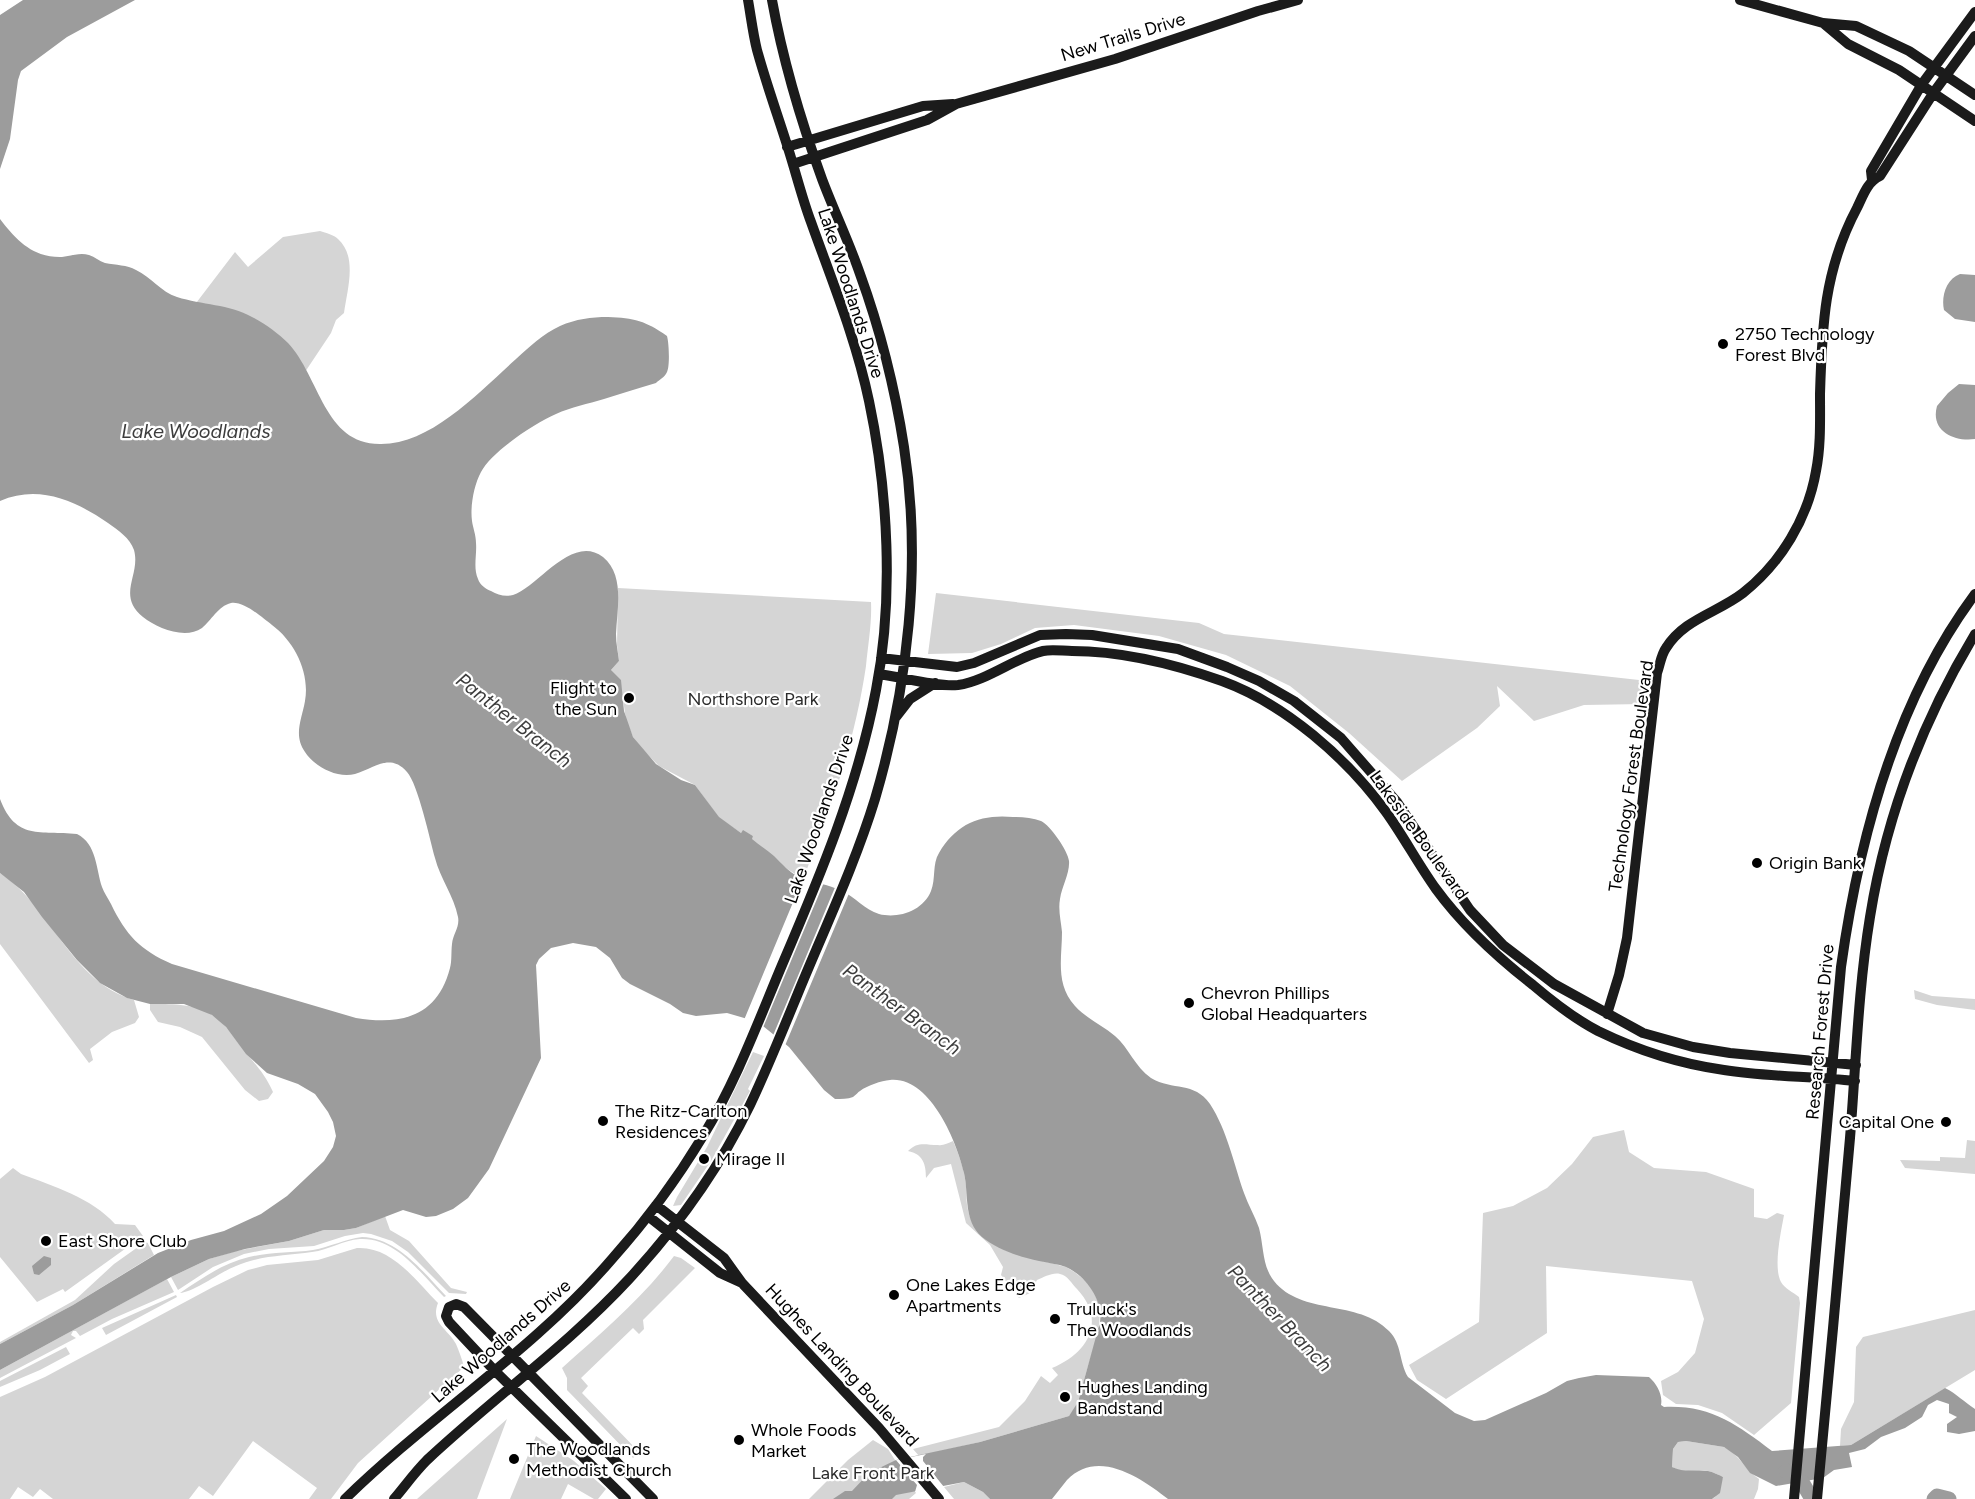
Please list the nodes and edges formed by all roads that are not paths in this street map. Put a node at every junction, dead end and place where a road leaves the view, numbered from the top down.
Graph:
1 (748, 0) edge
2 (772, 0) edge
3 (1299, 0) edge
4 (1740, 0) edge
5 (1975, 12) edge
6 (1823, 23) junction
7 (1975, 36) edge
8 (1935, 67) junction
9 (1947, 75) junction
10 (1922, 84) junction
11 (1934, 92) junction
12 (1975, 95) edge
13 (956, 104) junction
14 (1975, 121) edge
15 (810, 139) junction
16 (787, 147) junction
17 (815, 156) junction
18 (793, 164) junction
19 (1872, 180) junction
20 (1975, 594) edge
21 (1975, 634) edge
22 (1092, 635) junction
23 (1178, 649) junction
24 (1088, 651) junction
25 (880, 658) junction
26 (904, 661) junction
27 (1172, 666) junction
28 (879, 674) junction
29 (901, 677) junction
30 (935, 683) junction
31 (894, 719) junction
32 (1397, 802) junction
33 (1385, 810) junction
34 (1503, 945) junction
35 (1492, 953) junction
36 (1607, 1014) junction
37 (1834, 1062) junction
38 (1856, 1065) junction
39 (1832, 1079) junction
40 (1855, 1081) junction
41 (656, 1205) junction
42 (648, 1215) junction
43 (677, 1223) junction
44 (668, 1233) junction
45 (742, 1283) junction
46 (481, 1324) junction
47 (465, 1339) junction
48 (511, 1356) junction
49 (494, 1370) junction
50 (527, 1373) junction
51 (512, 1387) junction
52 (345, 1499) edge
53 (394, 1499) edge
54 (626, 1499) edge
55 (653, 1499) edge
56 (939, 1499) edge
57 (1794, 1499) edge
58 (1817, 1499) edge

1 - 16 street, Lake Woodlands Drive
2 - 15 street, Lake Woodlands Drive
3 - 13 street, New Trails Drive
4 - 6 street
5 - 8 street
6 - 8 street
6 - 10 street
7 - 9 street, Technology Forest Boulevard
8 - 9 street
8 - 10 street
9 - 11 street, Technology Forest Boulevard
9 - 12 street
10 - 11 street
10 - 19 street
11 - 14 street
11 - 19 street, Technology Forest Boulevard
13 - 15 street, New Trails Drive
13 - 17 street, New Trails Drive
15 - 16 street, New Trails Drive
15 - 17 street, Lake Woodlands Drive
16 - 18 street, Lake Woodlands Drive
17 - 18 street, New Trails Drive
17 - 26 street, Lake Woodlands Drive
18 - 25 street, Lake Woodlands Drive
19 - 36 street, Technology Forest Boulevard
20 - 37 street, Research Forest Drive
21 - 38 street, Research Forest Drive
22 - 23 street, Lakeside Boulevard
22 - 24 street
22 - 26 street, Lakeside Boulevard
23 - 27 street
23 - 32 street, Lakeside Boulevard
24 - 27 street, Lakeside Boulevard
24 - 30 street, Lakeside Boulevard
25 - 26 street, Lakeside Boulevard
25 - 28 street, Lake Woodlands Drive
26 - 29 street, Lake Woodlands Drive
27 - 33 street, Lakeside Boulevard
28 - 29 street, Lakeside Boulevard
28 - 41 street, Lake Woodlands Drive
29 - 30 street, Lakeside Boulevard
29 - 31 street, Lake Woodlands Drive
30 - 31 street
31 - 43 street, Lake Woodlands Drive
32 - 33 street
32 - 34 street, Lakeside Boulevard
33 - 35 street, Lakeside Boulevard
34 - 35 street
34 - 36 street, Lakeside Boulevard
35 - 39 street, Lakeside Boulevard
36 - 37 street, Lakeside Boulevard
37 - 38 street, Lakeside Boulevard
37 - 39 street, Research Forest Drive
38 - 40 street, Research Forest Drive
39 - 40 street, Lakeside Boulevard
39 - 57 street, Research Forest Drive
40 - 58 street, Research Forest Drive
41 - 42 street, Lake Woodlands Drive
41 - 43 street, Hughes Landing Boulevard
42 - 44 street, Hughes Landing Boulevard
42 - 48 street, Lake Woodlands Drive
43 - 44 street, Lake Woodlands Drive
43 - 45 street, Hughes Landing Boulevard
44 - 45 street, Hughes Landing Boulevard
44 - 50 street, Lake Woodlands Drive
45 - 56 street, Hughes Landing Boulevard
46 - 47 street
46 - 47 street
46 - 48 street
47 - 49 street
48 - 49 street, Lake Woodlands Drive
48 - 50 street
49 - 51 street
49 - 52 street, Lake Woodlands Drive
50 - 51 street, Lake Woodlands Drive
50 - 55 street
51 - 53 street, Lake Woodlands Drive
51 - 54 street

